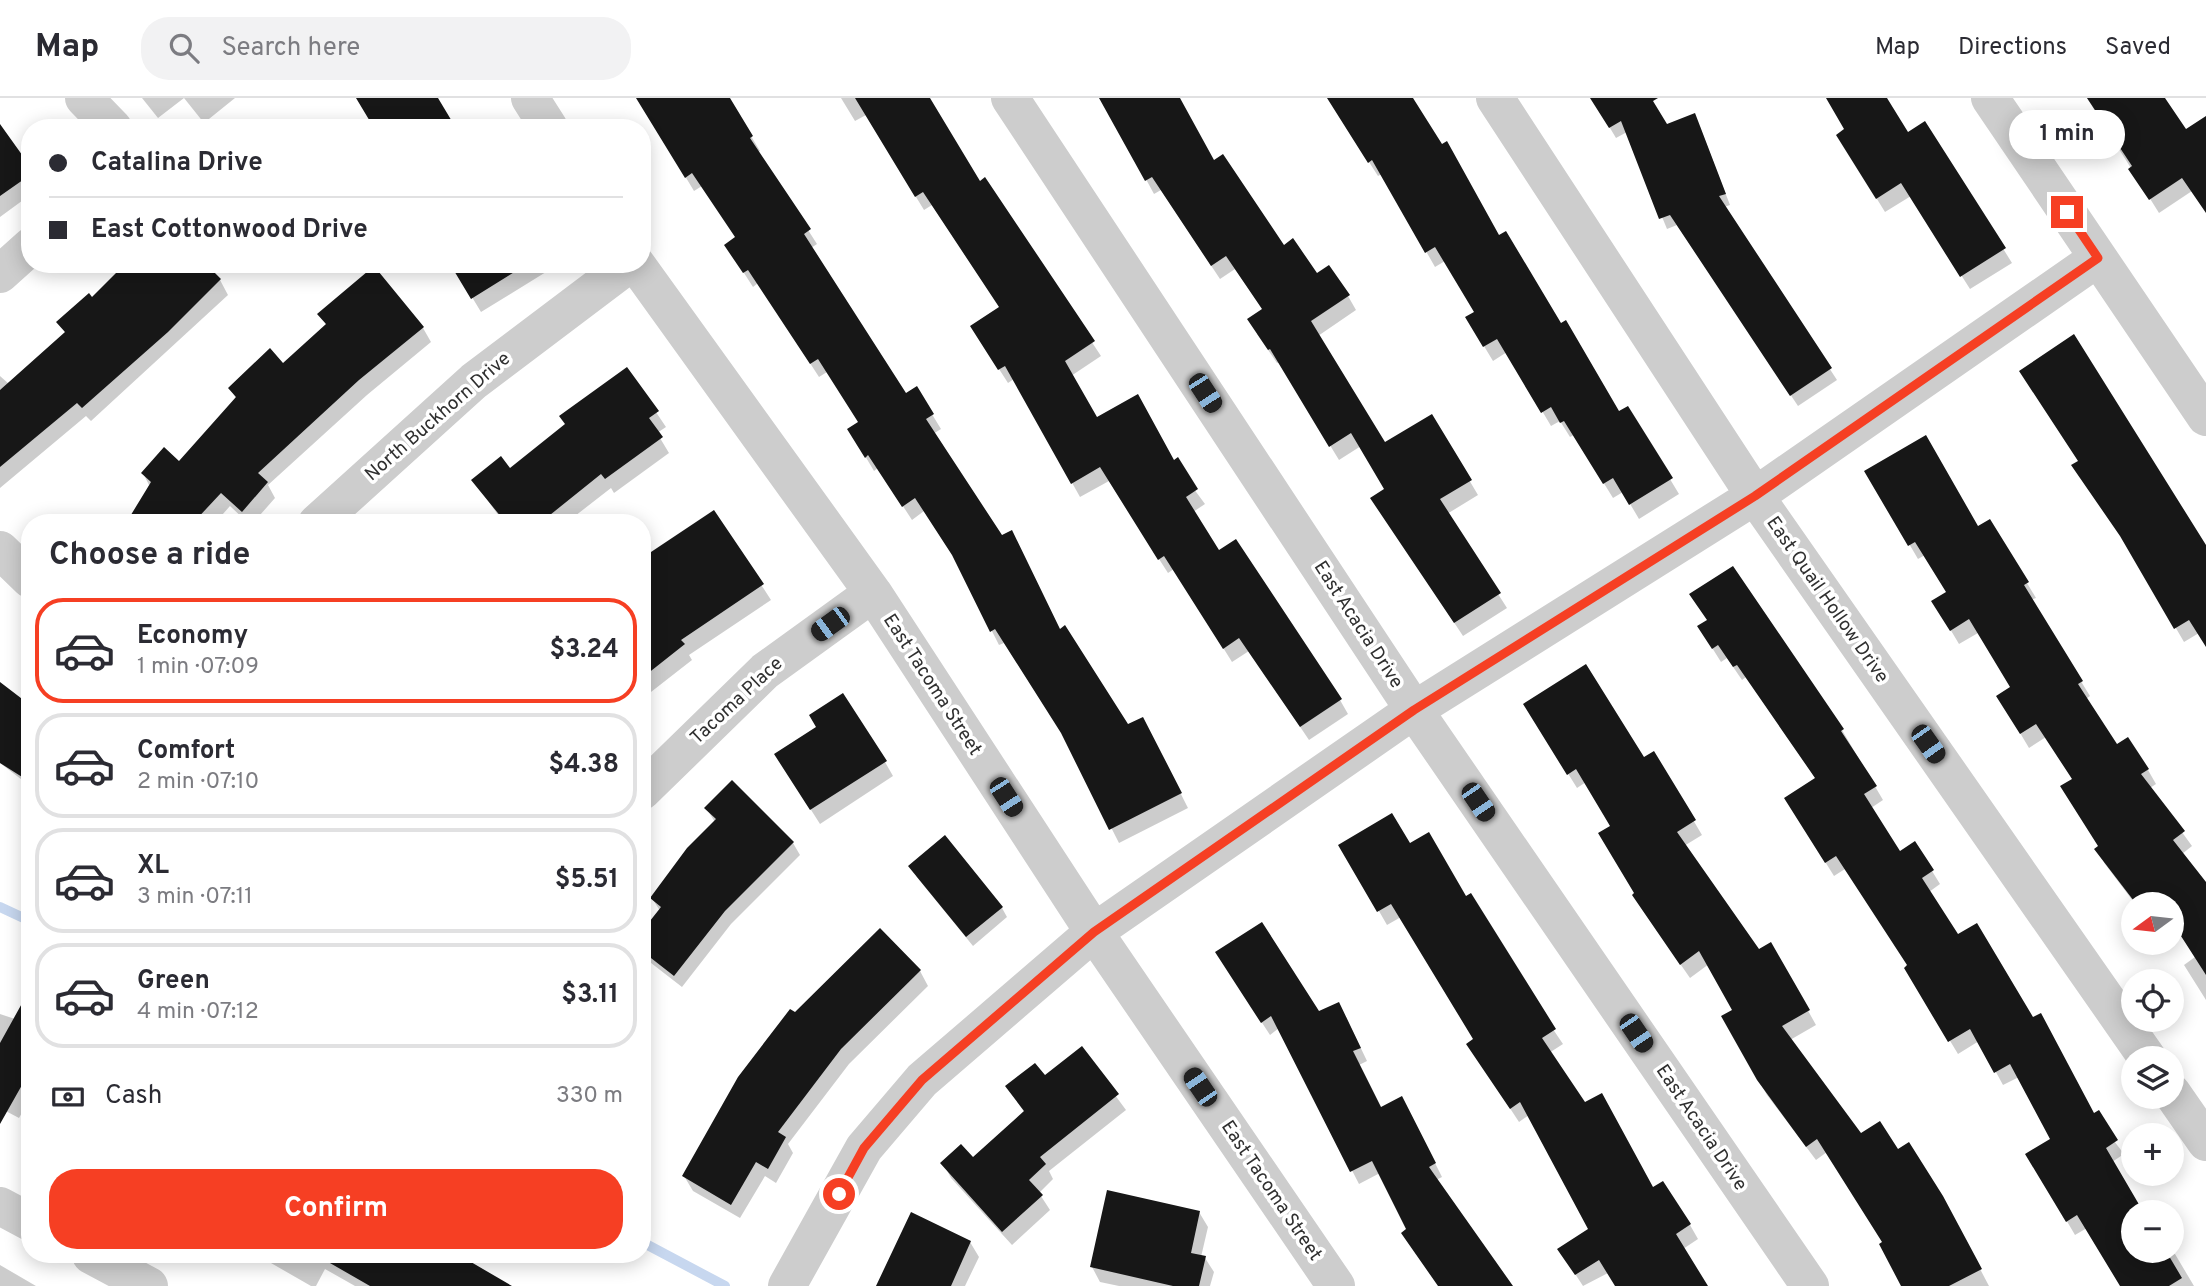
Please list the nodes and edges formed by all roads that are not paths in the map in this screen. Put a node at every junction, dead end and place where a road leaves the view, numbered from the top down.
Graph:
1 (84, 98) edge
2 (530, 98) edge
3 (1010, 98) edge
4 (1495, 98) edge
5 (1990, 98) edge
6 (104, 119) edge
7 (543, 119) edge
8 (21, 255) edge
9 (2098, 258) junction
10 (617, 273) edge
11 (642, 273) edge
12 (0, 274) edge
13 (2206, 418) edge
14 (1755, 496) junction
15 (327, 514) edge
16 (0, 550) edge
17 (21, 570) edge
18 (873, 593) junction
19 (1414, 710) junction
20 (651, 782) edge
21 (1094, 932) junction
22 (2139, 1046) edge
23 (2183, 1109) edge
24 (2206, 1142) edge
25 (0, 1206) edge
26 (21, 1217) edge
27 (106, 1263) edge
28 (149, 1286) edge
29 (787, 1286) edge
30 (1335, 1286) edge
31 (1810, 1286) edge

1 - 6 street
2 - 7 street
3 - 19 street, East Acacia Drive
4 - 14 street, East Quail Hollow Drive
5 - 9 street
8 - 12 street
9 - 13 street
9 - 14 street
10 - 15 street, North Buckhorn Drive
11 - 18 street, East Tacoma Street
14 - 19 street
14 - 22 street, East Quail Hollow Drive
16 - 17 street
18 - 20 street, Tacoma Place
18 - 21 street, East Tacoma Street
19 - 21 street
19 - 31 street, East Acacia Drive
21 - 29 street
21 - 30 street, East Tacoma Street
23 - 24 street
25 - 26 street
27 - 28 street

